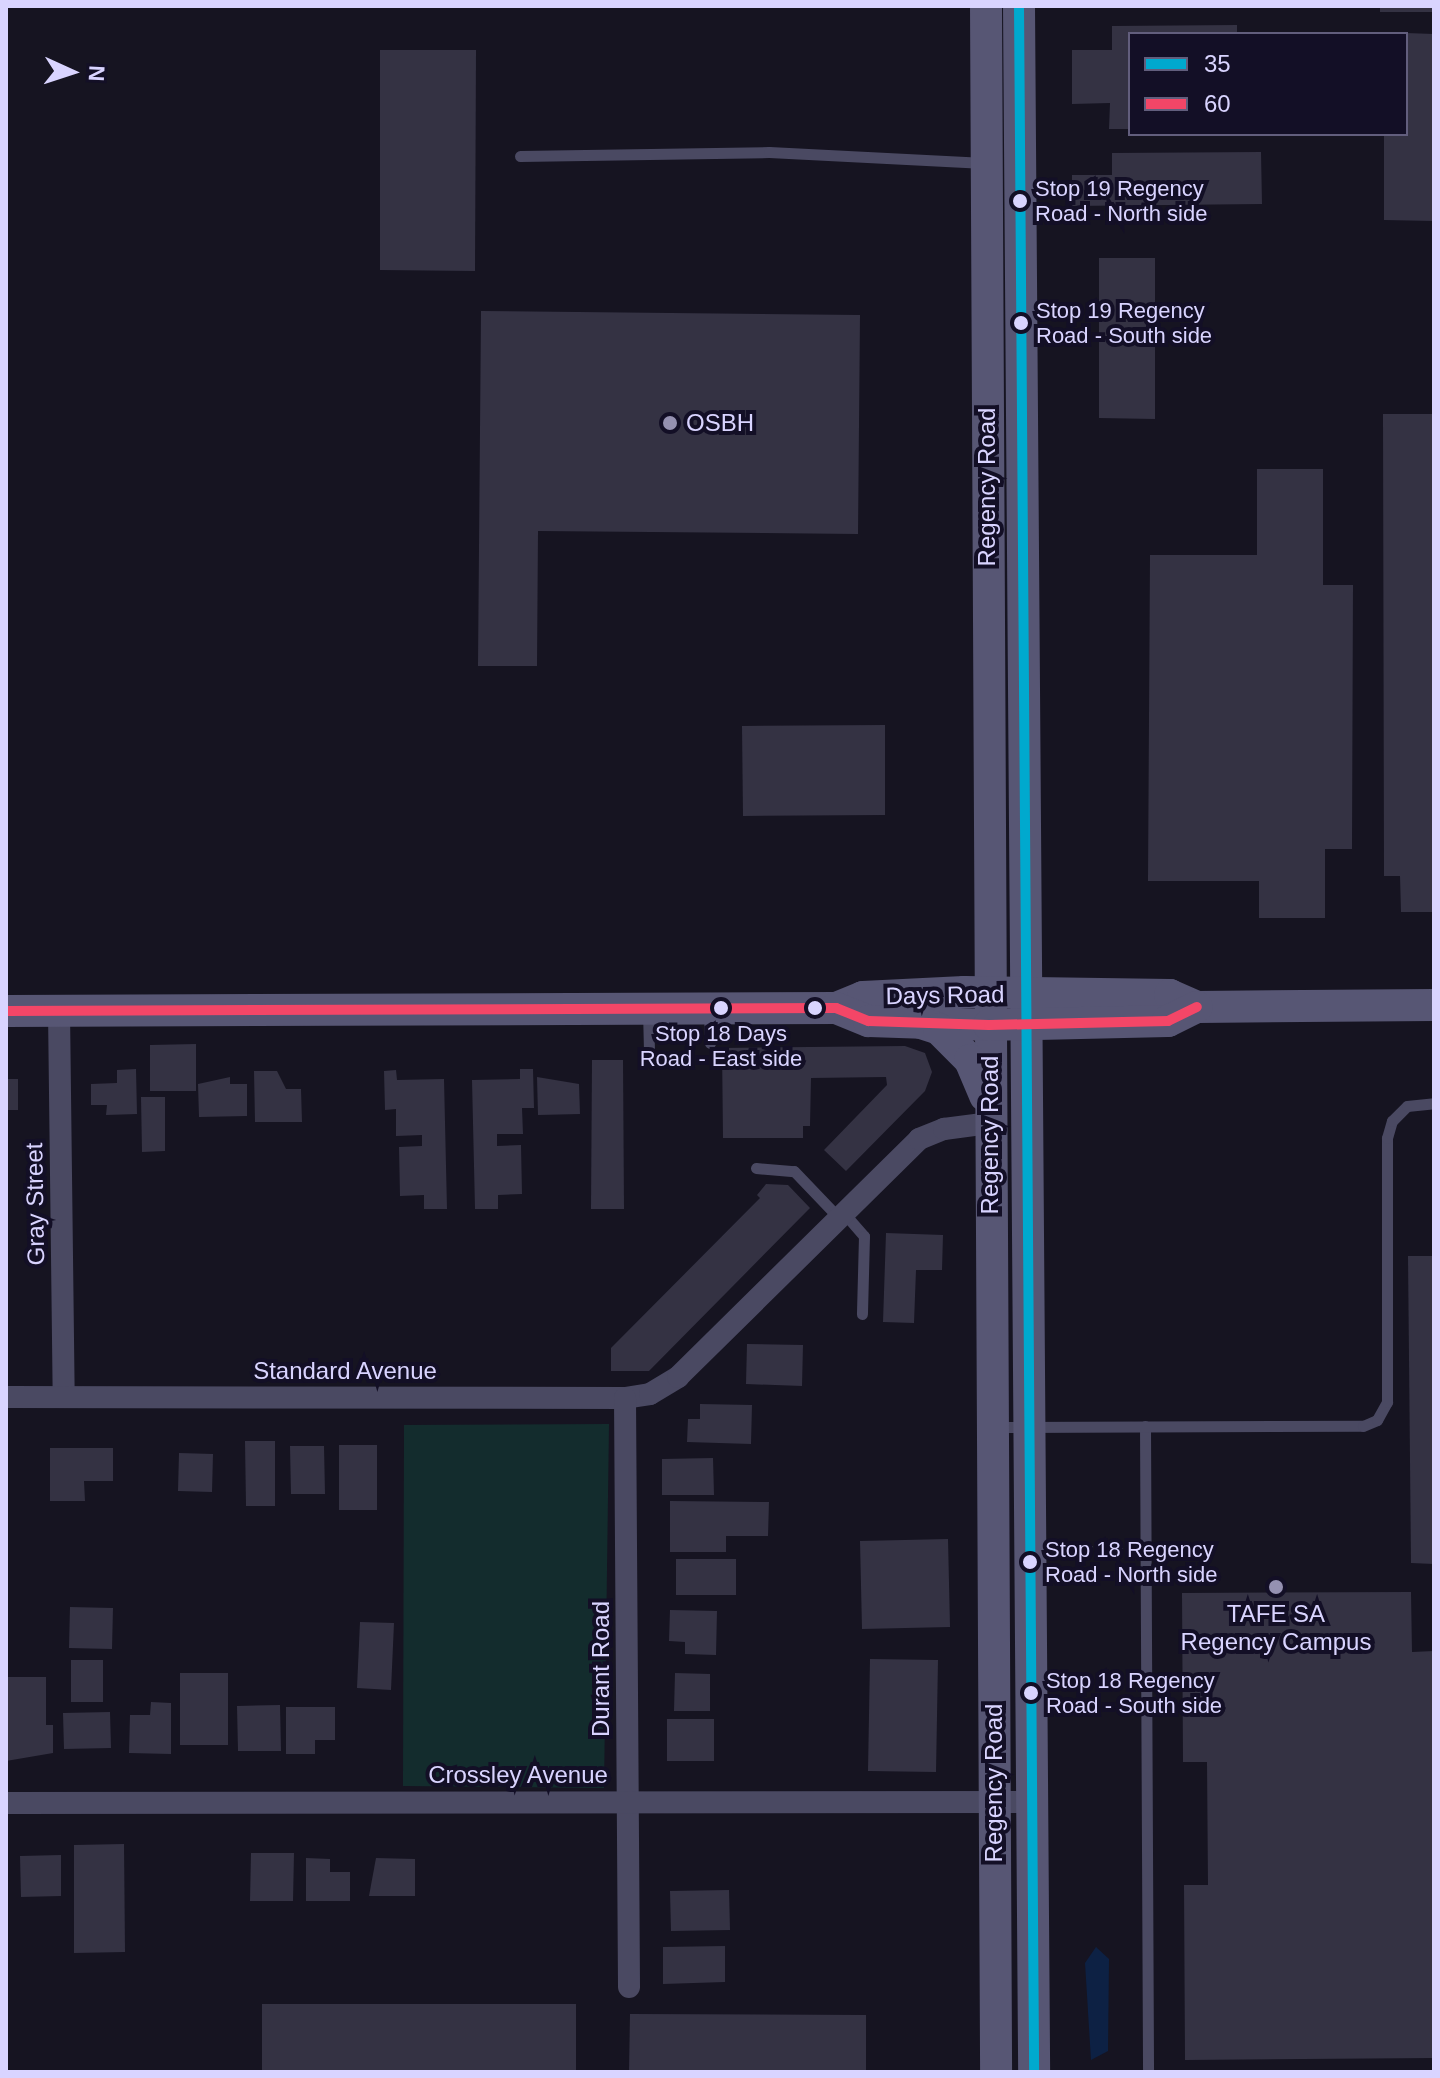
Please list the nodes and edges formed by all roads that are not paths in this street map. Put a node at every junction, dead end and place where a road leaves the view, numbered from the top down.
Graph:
1 (986, 6) edge
2 (1019, 6) edge
3 (520, 156) dead end
4 (986, 163) junction
5 (989, 993) junction
6 (1434, 1005) edge
7 (709, 1008) junction
8 (836, 1008) junction
9 (1025, 1008) junction
10 (648, 1009) junction
11 (6, 1011) edge
12 (59, 1011) junction
13 (917, 1021) junction
14 (989, 1025) junction
15 (710, 1043) dead end
16 (649, 1050) dead end
17 (1434, 1103) edge
18 (989, 1115) junction
19 (756, 1168) dead end
20 (840, 1214) junction
21 (862, 1314) dead end
22 (64, 1396) junction
23 (6, 1397) edge
24 (625, 1398) junction
25 (1029, 1426) junction
26 (1145, 1426) junction
27 (992, 1427) junction
28 (628, 1801) junction
29 (994, 1802) junction
30 (1030, 1802) junction
31 (6, 1803) edge
32 (629, 1987) dead end
33 (996, 2072) edge
34 (1034, 2072) edge
35 (1148, 2072) edge

1 - 4 main road, Regency Road
2 - 9 main road, Regency Road
3 - 4 lane
4 - 5 main road, Regency Road
5 - 8 main road, Days Road
5 - 9 main road, Days Road
5 - 14 main road, Regency Road
6 - 9 main road, Days Road
7 - 8 main road, Days Road
7 - 10 main road, Days Road
7 - 15 lane
8 - 13 main road, Days Road
9 - 14 main road, Days Road
9 - 25 main road, Regency Road
10 - 12 main road, Days Road
10 - 16 lane
11 - 12 main road, Days Road
12 - 22 street, Gray Street
13 - 14 main road, Days Road
13 - 18 main road
14 - 18 main road, Regency Road
17 - 26 lane
18 - 20 street
18 - 27 main road, Regency Road
19 - 20 lane
20 - 21 lane
20 - 24 street, Standard Avenue
22 - 23 street, Standard Avenue
22 - 24 street, Standard Avenue
24 - 28 street, Durant Road
25 - 26 lane
25 - 27 lane
25 - 30 main road, Regency Road
26 - 35 lane
27 - 29 main road, Regency Road
28 - 29 street, Crossley Avenue
28 - 31 street, Crossley Avenue
28 - 32 street, Durant Road
29 - 30 street, Crossley Avenue
29 - 33 main road, Regency Road
30 - 34 main road, Regency Road

